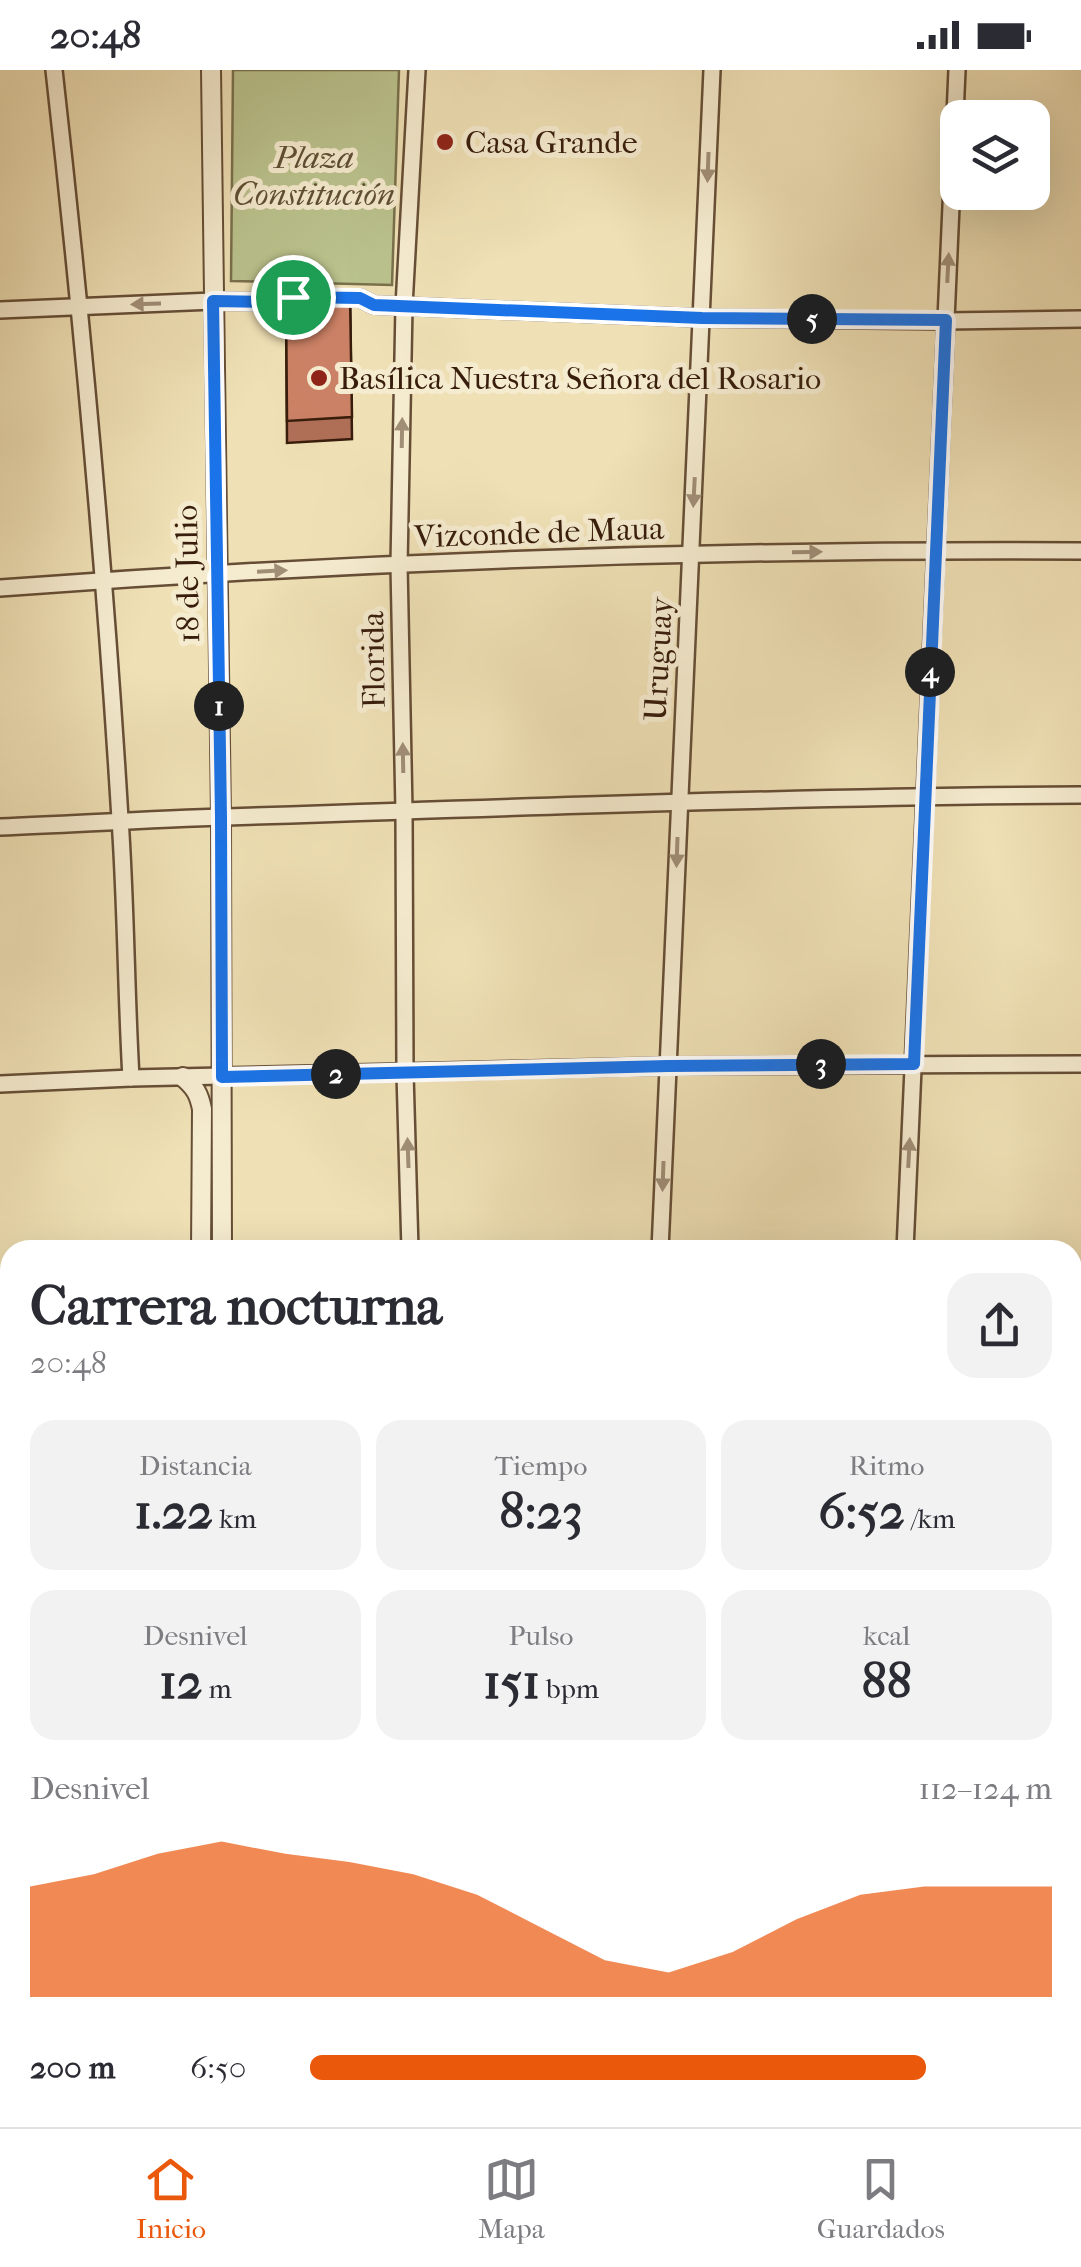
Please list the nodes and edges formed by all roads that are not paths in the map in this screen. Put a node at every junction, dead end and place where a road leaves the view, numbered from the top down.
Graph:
1 (54, 70) edge
2 (211, 70) edge
3 (417, 70) edge
4 (712, 70) edge
5 (957, 70) edge
6 (213, 301) junction
7 (80, 306) junction
8 (404, 306) junction
9 (0, 310) edge
10 (702, 318) junction
11 (1081, 319) edge
12 (946, 320) junction
13 (935, 550) junction
14 (1081, 550) edge
15 (691, 554) junction
16 (399, 565) junction
17 (217, 574) junction
18 (104, 580) junction
19 (0, 588) edge
20 (924, 796) junction
21 (1081, 796) edge
22 (679, 803) junction
23 (404, 811) junction
24 (221, 817) junction
25 (120, 822) junction
26 (0, 827) edge
27 (914, 1064) junction
28 (1081, 1064) edge
29 (668, 1066) junction
30 (406, 1073) junction
31 (183, 1077) junction
32 (222, 1077) junction
33 (132, 1078) junction
34 (0, 1084) edge
35 (201, 1240) edge
36 (222, 1240) edge
37 (410, 1240) edge
38 (660, 1240) edge
39 (905, 1240) edge

1 - 7 street
2 - 6 street, 18 de Julio
3 - 8 street, Florida
4 -> 10 street, Uruguay
12 -> 5 street
6 -> 7 street
6 - 8 street
6 - 17 street, 18 de Julio
7 - 9 street
7 - 18 street
8 - 10 street
16 -> 8 street, Florida
10 - 12 street
10 -> 15 street, Uruguay
11 - 12 street
12 - 13 street
13 - 14 street, Vizconde de Maua
15 -> 13 street, Vizconde de Maua
13 - 20 street
15 - 16 street, Vizconde de Maua
15 - 22 street, Uruguay
17 -> 16 street, Vizconde de Maua
23 -> 16 street, Florida
17 - 18 street, Vizconde de Maua
17 - 24 street, 18 de Julio
18 - 19 street, Vizconde de Maua
18 - 25 street
20 - 21 street
20 - 22 street
20 - 27 street
22 - 23 street
22 -> 29 street, Uruguay
23 - 24 street
23 - 30 street, Florida
24 - 25 street
24 - 32 street, 18 de Julio
25 - 26 street
25 - 33 street
27 - 28 street
27 - 29 street
39 -> 27 street
29 - 30 street
29 -> 38 street, Uruguay
30 - 32 street
37 -> 30 street, Florida
31 - 32 street
31 - 33 street
31 - 35 street
32 - 36 street, 18 de Julio
33 - 34 street

